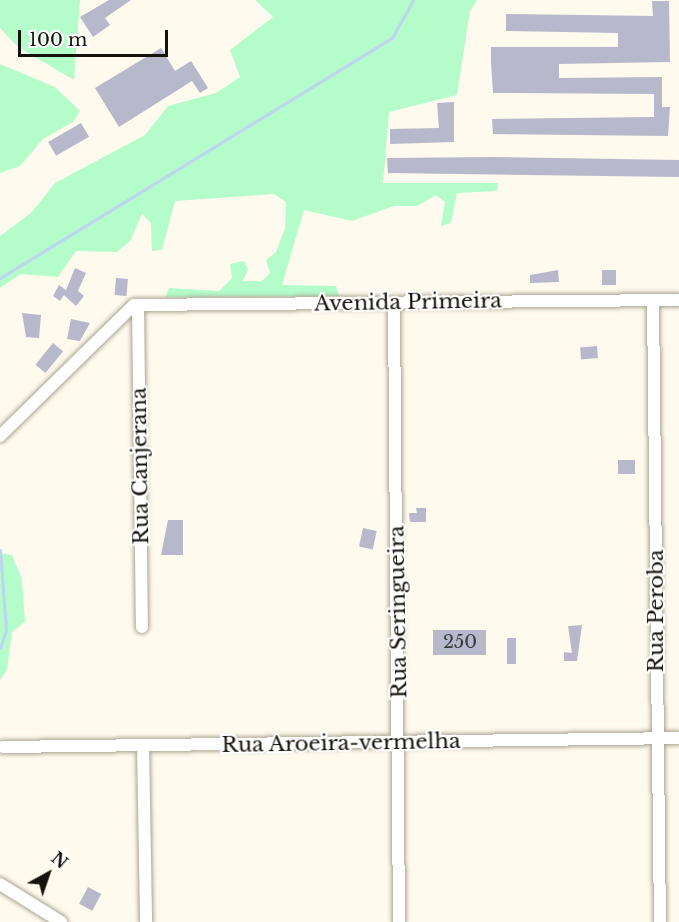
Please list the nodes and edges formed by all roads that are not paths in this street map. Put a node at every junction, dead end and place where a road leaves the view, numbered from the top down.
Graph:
1 (654, 300) junction
2 (679, 300) edge
3 (394, 303) junction
4 (138, 305) junction
5 (0, 436) edge
6 (142, 627) dead end
7 (679, 738) edge
8 (656, 739) junction
9 (399, 742) junction
10 (143, 745) junction
11 (3, 747) dead end
12 (0, 884) edge
13 (61, 922) edge
14 (146, 922) edge
15 (399, 922) edge
16 (660, 922) edge

1 - 2 street, Avenida Primeira
1 - 3 street, Avenida Primeira
1 - 8 street, Rua Peroba
3 - 4 street, Avenida Primeira
3 - 9 street, Rua Seringueira
4 - 5 street
4 - 6 street, Rua Canjerana
7 - 8 street, Rua Aroeira-vermelha
8 - 9 street, Rua Aroeira-vermelha
8 - 16 street, Rua Peroba
9 - 10 street, Rua Aroeira-vermelha
9 - 15 street, Rua Seringueira
10 - 11 street, Rua Aroeira-vermelha
10 - 14 street
12 - 13 street

